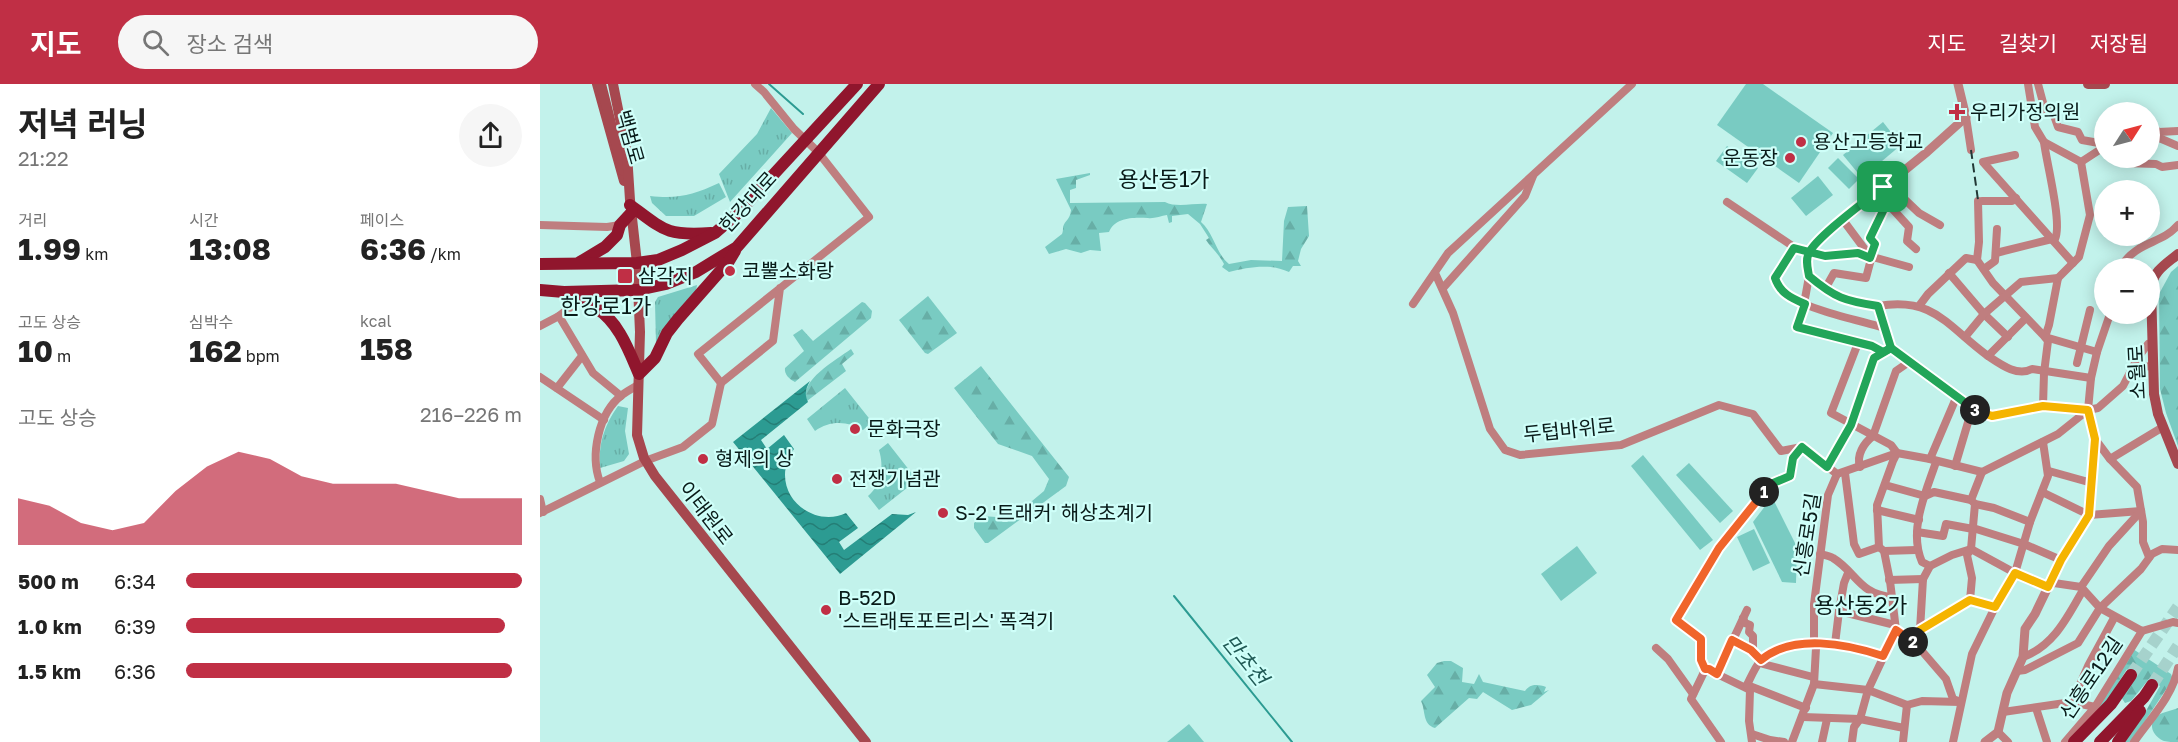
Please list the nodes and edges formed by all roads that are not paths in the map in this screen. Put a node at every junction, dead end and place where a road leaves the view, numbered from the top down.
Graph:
1 (592, 84) edge
2 (599, 84) edge
3 (755, 84) edge
4 (857, 84) edge
5 (879, 84) edge
6 (1632, 84) edge
7 (1958, 84) edge
8 (2028, 84) edge
9 (2038, 84) edge
10 (2088, 84) edge
11 (2105, 84) edge
12 (616, 87) edge
13 (595, 97) junction
14 (1966, 117) junction
15 (2178, 131) edge
16 (2160, 132) edge
17 (2160, 138) edge
18 (806, 140) junction
19 (2044, 142) junction
20 (2094, 142) edge
21 (2178, 146) edge
22 (1971, 150) dead end
23 (818, 152) junction
24 (2094, 154) edge
25 (2015, 155) dead end
26 (2081, 162) junction
27 (2178, 165) edge
28 (2160, 166) edge
29 (1535, 172) junction
30 (1883, 187) junction
31 (2016, 198) junction
32 (1726, 202) dead end
33 (1890, 202) junction
34 (631, 206) junction
35 (1843, 220) junction
36 (540, 225) edge
37 (620, 225) junction
38 (1940, 225) dead end
39 (2178, 225) edge
40 (1997, 229) dead end
41 (716, 233) junction
42 (2053, 240) junction
43 (737, 247) junction
44 (1794, 248) junction
45 (1916, 249) dead end
46 (2178, 252) edge
47 (1809, 253) junction
48 (1996, 253) junction
49 (1870, 258) junction
50 (2127, 258) edge
51 (1977, 260) junction
52 (579, 263) junction
53 (638, 263) junction
54 (2073, 263) junction
55 (2160, 263) edge
56 (540, 264) edge
57 (1909, 267) dead end
58 (1984, 269) junction
59 (1435, 273) junction
60 (1949, 273) junction
61 (1809, 276) junction
62 (2058, 278) junction
63 (780, 288) junction
64 (1443, 288) junction
65 (1826, 289) junction
66 (540, 290) edge
67 (638, 290) junction
68 (564, 292) junction
69 (2006, 296) junction
70 (580, 300) junction
71 (1413, 304) dead end
72 (1805, 304) junction
73 (1878, 306) junction
74 (1919, 306) junction
75 (2090, 310) dead end
76 (1984, 314) junction
77 (559, 316) junction
78 (2026, 318) junction
79 (2107, 324) edge
80 (2147, 324) edge
81 (540, 326) edge
82 (1886, 328) junction
83 (1965, 337) junction
84 (2008, 337) junction
85 (2045, 337) junction
86 (1858, 343) junction
87 (2148, 344) junction
88 (2081, 347) junction
89 (1887, 350) junction
90 (2097, 352) junction
91 (582, 356) junction
92 (1988, 356) junction
93 (1909, 362) junction
94 (2077, 363) dead end
95 (2150, 367) junction
96 (2044, 373) junction
97 (540, 377) edge
98 (2091, 378) junction
99 (639, 380) junction
100 (721, 383) junction
101 (2123, 386) junction
102 (556, 388) junction
103 (621, 396) junction
104 (1956, 398) junction
105 (2043, 406) junction
106 (1972, 409) junction
107 (2088, 410) junction
108 (604, 420) junction
109 (1851, 425) junction
110 (2163, 427) junction
111 (1874, 436) junction
112 (2095, 439) junction
113 (2043, 442) junction
114 (1802, 447) junction
115 (1897, 453) junction
116 (2110, 459) junction
117 (1933, 460) junction
118 (645, 461) junction
119 (2178, 464) edge
120 (1955, 466) junction
121 (1827, 467) junction
122 (1860, 467) junction
123 (2049, 471) junction
124 (1982, 472) junction
125 (1841, 473) junction
126 (600, 482) junction
127 (2092, 483) junction
128 (1885, 485) junction
129 (2042, 492) junction
130 (1924, 495) junction
131 (540, 499) edge
132 (1973, 502) junction
133 (1877, 510) junction
134 (2140, 511) junction
135 (542, 512) edge
136 (2089, 515) junction
137 (1919, 520) junction
138 (2030, 522) junction
139 (1973, 529) junction
140 (1917, 532) junction
141 (2024, 544) junction
142 (1882, 549) junction
143 (1971, 549) junction
144 (1917, 550) junction
145 (2178, 550) edge
146 (1820, 554) junction
147 (2149, 557) junction
148 (2061, 560) junction
149 (1930, 566) junction
150 (1848, 573) junction
151 (2015, 573) junction
152 (1923, 579) junction
153 (1889, 580) junction
154 (2048, 587) junction
155 (2082, 588) junction
156 (1892, 597) junction
157 (1970, 600) junction
158 (1995, 607) junction
159 (2100, 608) junction
160 (1839, 611) junction
161 (2114, 618) junction
162 (2178, 623) edge
163 (1895, 628) junction
164 (1920, 630) junction
165 (2142, 631) junction
166 (1732, 640) junction
167 (1915, 643) junction
168 (1814, 644) junction
169 (1835, 644) junction
170 (1656, 648) dead end
171 (1754, 652) junction
172 (1883, 656) junction
173 (2023, 657) junction
174 (1761, 660) junction
175 (1705, 669) junction
176 (2178, 669) edge
177 (2017, 671) junction
178 (1717, 674) junction
179 (2132, 675) tunnel mouth
180 (1814, 681) junction
181 (2152, 685) tunnel mouth
182 (2171, 687) junction
183 (1748, 688) junction
184 (1868, 690) junction
185 (2178, 693) edge
186 (1693, 694) junction
187 (2144, 697) junction
188 (1960, 702) junction
189 (2072, 702) junction
190 (1907, 705) junction
191 (1806, 708) junction
192 (2036, 708) junction
193 (2099, 710) junction
194 (2003, 712) junction
195 (1803, 717) junction
196 (1827, 718) junction
197 (1860, 719) junction
198 (2118, 726) junction
199 (1904, 728) junction
200 (1998, 732) junction
201 (1752, 738) edge
202 (1771, 741) edge
203 (866, 742) edge
204 (1721, 742) edge
205 (1784, 742) edge
206 (1792, 742) edge
207 (1822, 742) edge
208 (1852, 742) edge
209 (1903, 742) edge
210 (1953, 742) edge
211 (1985, 742) edge
212 (2008, 742) edge
213 (2047, 742) edge
214 (2065, 742) edge
215 (2074, 742) edge
216 (2100, 742) edge
217 (2118, 742) edge
218 (2134, 742) edge

1 - 13 main road
2 - 34 main road, 백범로
3 - 18 street
4 - 18 main road, 한강대로
5 - 23 main road, 한강대로
6 - 29 street
7 - 14 street
8 - 19 street
9 - 20 street
10 - 11 main road
12 - 13 main road
12 - 34 main road
13 - 34 main road
14 - 22 street
14 - 30 street
15 - 16 street
17 - 21 street
18 - 23 street
18 - 41 main road, 한강대로
19 - 26 street
19 - 42 street
23 - 43 main road, 한강대로
23 - 63 street
24 - 26 street
25 - 31 street
26 - 54 street
27 - 28 street
29 - 59 street
29 - 64 street
30 - 33 street
30 - 35 street
31 - 42 street
31 - 51 street
32 - 44 street
33 - 38 street
33 - 45 street
33 - 49 street
34 - 37 main road
34 - 41 main road
34 - 53 main road, 백범로
35 - 47 street
35 - 49 street
36 - 37 street
37 - 52 main road
39 - 50 street
40 - 48 street
41 - 53 main road, 한강대로
42 - 48 street
42 - 54 street
43 - 67 main road, 한강대로
43 - 99 main road
44 - 47 street
44 - 72 street
46 - 55 main road, 소월로
46 - 95 main road, 소월로
47 - 49 street
47 - 61 street
48 - 58 street
49 - 57 street
49 - 65 street
51 - 58 street
51 - 60 street
52 - 53 main road, 한강대로
52 - 56 main road, 한강대로
53 - 67 main road, 이태원로
54 - 62 street
58 - 69 street
59 - 64 street, 두텁바위로
59 - 71 street
60 - 74 street
60 - 76 street
61 - 65 street
61 - 72 street
62 - 69 street
62 - 85 street
63 - 100 street
63 - 100 street
64 - 114 street, 두텁바위로
65 - 73 street
66 - 68 main road, 한강대로
67 - 68 main road, 한강대로
67 - 99 main road, 이태원로
68 - 70 main road
69 - 76 street
69 - 78 street
70 - 77 street
70 - 99 main road
72 - 82 street
72 - 86 street
73 - 74 street
73 - 82 street
74 - 83 street
75 - 88 street
76 - 83 street
76 - 84 street
77 - 81 street
77 - 91 street
78 - 84 street
78 - 85 street
79 - 90 street
80 - 87 main road, 소월로
82 - 89 street
83 - 92 street
84 - 92 street
85 - 88 street
85 - 96 street
86 - 89 street
86 - 109 street
87 - 95 main road, 소월로
87 - 101 street
88 - 90 street
88 - 94 street
89 - 93 street
89 - 109 street
90 - 98 street
91 - 102 street
91 - 103 street
92 - 96 street
93 - 104 street
93 - 111 street
95 - 101 street
95 - 110 main road, 소월로
96 - 98 street
96 - 105 street
97 - 102 street
98 - 107 street
99 - 103 street
99 - 118 main road, 이태원로
100 - 118 street
101 - 107 street
102 - 108 street
103 - 108 street
104 - 106 street
104 - 117 street
105 - 106 street
105 - 107 street
106 - 120 street
107 - 112 street
107 - 113 street
108 - 126 street
109 - 111 street
109 - 121 street
110 - 116 street
110 - 119 main road, 소월로
111 - 115 street
111 - 122 street
112 - 116 street
112 - 127 street
113 - 123 street
113 - 124 street
114 - 121 street
114 - 175 street
115 - 117 street
115 - 122 street
115 - 128 street
116 - 134 street
117 - 120 street
117 - 130 street
118 - 126 street
118 - 203 main road, 이태원로
120 - 124 street
121 - 125 street
122 - 125 street
123 - 127 street
123 - 129 street
124 - 132 street
125 - 142 street
125 - 146 street, 신흥로5길
126 - 135 street
127 - 136 street
128 - 130 street
128 - 133 street
129 - 136 street
129 - 138 street
130 - 132 street
130 - 137 street
131 - 135 street
132 - 138 street
132 - 139 street
133 - 137 street
133 - 142 street
134 - 136 street
134 - 147 street
134 - 155 street
136 - 148 street
137 - 140 street
138 - 141 street
139 - 140 street
139 - 141 street
139 - 143 street
140 - 144 street
141 - 148 street
141 - 151 street
142 - 144 street
142 - 153 street
143 - 149 street
143 - 151 street
143 - 157 street
144 - 149 street
145 - 147 street
146 - 150 street
146 - 168 street, 신흥로5길
147 - 159 street
148 - 154 street
149 - 152 street
150 - 156 street
150 - 160 street
151 - 154 street
151 - 158 street
152 - 153 street
152 - 164 street
153 - 156 street
154 - 155 street
154 - 173 street
155 - 159 street
155 - 173 street
156 - 163 street
157 - 158 street
157 - 164 street
158 - 188 street
159 - 161 street
159 - 177 street
160 - 163 street
160 - 169 street
161 - 165 street
161 - 189 street
162 - 165 street
163 - 167 street
163 - 172 street
164 - 167 street
165 - 193 street, 신흥로12길
166 - 171 street
166 - 171 street
166 - 178 street
167 - 188 street
168 - 169 street
168 - 174 street
168 - 180 street, 신흥로5길
169 - 172 street
170 - 186 street
171 - 174 street
172 - 184 street
173 - 177 street
174 - 180 street
174 - 183 street
175 - 178 street
175 - 186 street
176 - 182 street
177 - 194 street
178 - 183 street
179 - 193 main road
180 - 184 street
180 - 191 street, 신흥로5길
181 - 187 main road
182 - 185 street
182 - 218 street
183 - 191 street
183 - 201 street
184 - 190 street
184 - 197 street
186 - 204 street
187 - 198 main road
187 - 217 main road
188 - 190 street
188 - 210 street
189 - 192 street
189 - 193 street
190 - 199 street
191 - 195 street, 신흥로5길
192 - 194 street
192 - 213 street
193 - 198 main road
193 - 214 street, 신흥로12길
193 - 215 main road
194 - 200 street
195 - 196 street
195 - 206 street, 신흥로5길
196 - 197 street
196 - 207 street
197 - 199 street
197 - 208 street
198 - 216 main road
199 - 209 street
200 - 211 street
200 - 212 street
201 - 202 street
202 - 205 street

